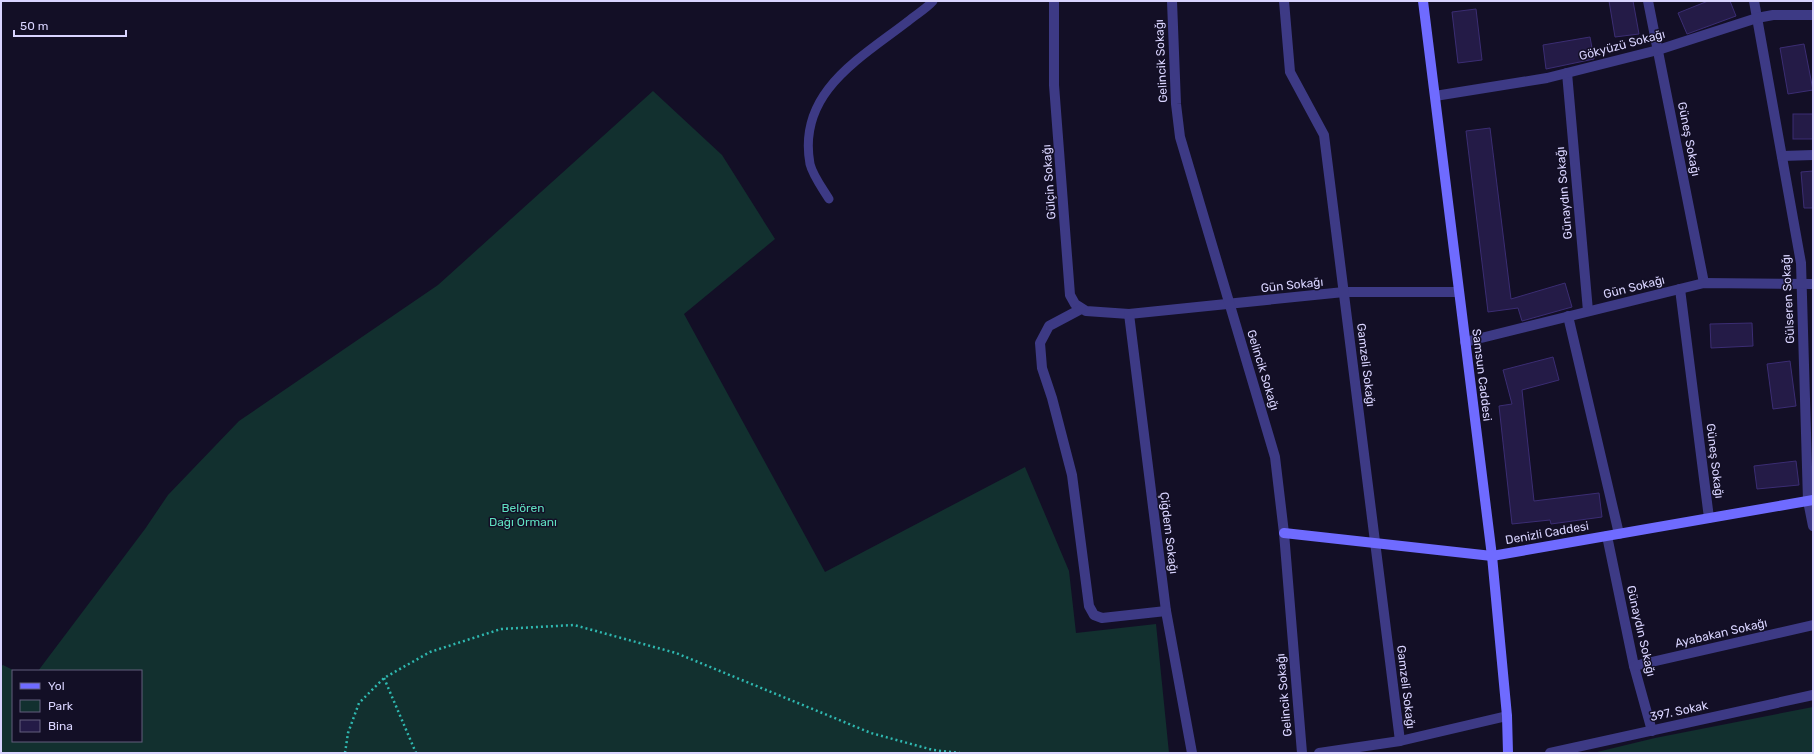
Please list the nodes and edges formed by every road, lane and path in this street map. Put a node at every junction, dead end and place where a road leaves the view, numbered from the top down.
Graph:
1 (933, 1) edge
2 (1054, 1) edge
3 (1172, 1) edge
4 (1284, 1) edge
5 (1423, 1) edge
6 (1648, 1) edge
7 (1754, 1) edge
8 (1813, 15) edge
9 (1757, 18) junction
10 (1658, 50) junction
11 (1567, 73) junction
12 (1435, 96) junction
13 (1813, 155) edge
14 (1782, 156) junction
15 (828, 199) dead end
16 (1704, 283) junction
17 (1802, 284) junction
18 (1813, 284) edge
19 (1680, 289) junction
20 (1344, 292) junction
21 (1459, 292) junction
22 (1230, 305) junction
23 (1081, 309) junction
24 (1588, 311) junction
25 (1129, 314) junction
26 (1568, 316) junction
27 (1465, 342) junction
28 (1810, 501) edge
29 (1709, 518) junction
30 (1813, 526) edge
31 (1284, 533) junction
32 (1619, 534) junction
33 (1607, 536) junction
34 (1375, 543) junction
35 (1492, 556) junction
36 (1166, 611) junction
37 (1813, 625) edge
38 (1634, 666) junction
39 (384, 678) junction
40 (1813, 695) edge
41 (1507, 716) junction
42 (1652, 731) junction
43 (1400, 741) junction
44 (345, 753) edge
45 (416, 753) edge
46 (960, 753) edge
47 (1192, 753) edge
48 (1302, 753) edge
49 (1319, 753) edge
50 (1508, 753) edge
51 (1550, 753) edge

1 - 15 lane
2 - 23 street, Gülçin Sokağı
3 - 22 street, Gelincik Sokağı
4 - 20 street, Gamzeli Sokağı
5 - 12 street, Samsun Caddesi
6 - 10 street, Güneş Sokağı
7 - 9 street, Gülseren Sokağı
8 - 9 street, Gökyüzü Sokağı
9 - 10 street, Gökyüzü Sokağı
9 - 14 street, Gülseren Sokağı
10 - 11 street, Gökyüzü Sokağı
10 - 16 street, Güneş Sokağı
11 - 12 street, Gökyüzü Sokağı
11 - 24 street, Günaydın Sokağı
12 - 21 street, Samsun Caddesi
13 - 14 street
14 - 17 street, Gülseren Sokağı
16 - 17 street, Gün Sokağı
16 - 19 street, Gün Sokağı
17 - 18 street, Gün Sokağı
17 - 28 street, Gülseren Sokağı
19 - 24 street, Gün Sokağı
19 - 29 street, Güneş Sokağı
20 - 21 street, Gün Sokağı
20 - 22 street, Gün Sokağı
20 - 34 street, Gamzeli Sokağı
21 - 27 street, Samsun Caddesi
22 - 25 street, Gün Sokağı
22 - 31 street, Gelincik Sokağı
23 - 25 street
23 - 36 street
24 - 26 street, Gün Sokağı
25 - 36 street, Çiğdem Sokağı
26 - 27 street, Gün Sokağı
26 - 32 street
27 - 35 street, Samsun Caddesi
28 - 29 street, Denizli Caddesi
28 - 30 street, Gülseren Sokağı
29 - 32 street, Denizli Caddesi
31 - 34 street, Denizli Caddesi
31 - 48 street, Gelincik Sokağı
32 - 33 street, Denizli Caddesi
33 - 35 street, Denizli Caddesi
33 - 38 street, Günaydın Sokağı
34 - 35 street, Denizli Caddesi
34 - 43 street, Gamzeli Sokağı
35 - 41 street, Samsun Caddesi
36 - 47 street, Çiğdem Sokağı
37 - 38 street, Ayabakan Sokağı
38 - 42 street, Günaydın Sokağı
39 - 44 path
39 - 45 path
39 - 46 path
40 - 42 street, 397. Sokak
41 - 43 street
41 - 50 street, Samsun Caddesi
42 - 51 street, 397. Sokak
43 - 49 street

